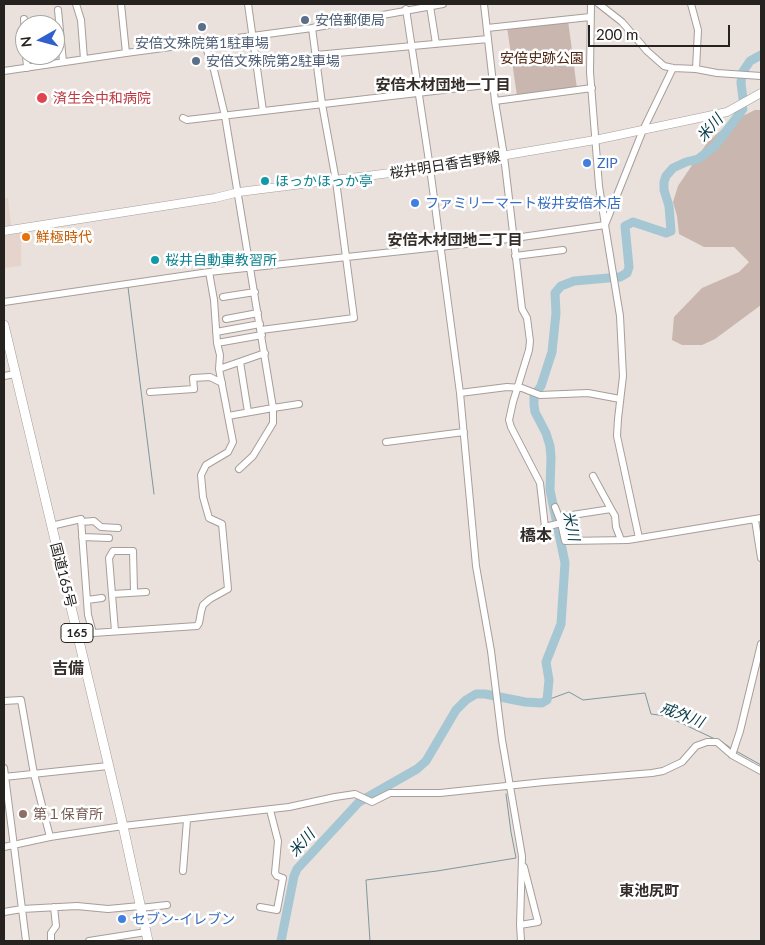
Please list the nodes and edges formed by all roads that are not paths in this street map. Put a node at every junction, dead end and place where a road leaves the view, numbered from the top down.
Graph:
1 (76, 4) edge
2 (121, 4) edge
3 (248, 4) edge
4 (443, 4) edge
5 (484, 4) edge
6 (590, 4) edge
7 (599, 4) edge
8 (691, 4) edge
9 (430, 6) junction
10 (58, 10) dead end
11 (406, 10) junction
12 (58, 15) edge
13 (590, 17) junction
14 (312, 28) junction
15 (488, 28) junction
16 (253, 36) junction
17 (488, 39) junction
18 (204, 42) junction
19 (436, 44) junction
20 (412, 47) junction
21 (126, 53) junction
22 (316, 55) junction
23 (84, 58) junction
24 (65, 62) edge
25 (27, 65) edge
26 (45, 65) edge
27 (27, 68) junction
28 (673, 68) junction
29 (696, 69) junction
30 (4, 71) edge
31 (761, 76) edge
32 (494, 84) junction
33 (592, 88) junction
34 (418, 92) junction
35 (761, 93) edge
36 (495, 101) junction
37 (322, 104) junction
38 (262, 111) junction
39 (225, 116) junction
40 (183, 118) dead end
41 (643, 130) junction
42 (595, 140) junction
43 (504, 156) junction
44 (430, 168) junction
45 (336, 181) junction
46 (239, 192) junction
47 (605, 225) junction
48 (4, 231) edge
49 (513, 238) junction
50 (440, 246) junction
51 (563, 250) dead end
52 (515, 256) junction
53 (345, 258) junction
54 (250, 266) junction
55 (209, 272) junction
56 (255, 292) junction
57 (223, 297) dead end
58 (4, 302) edge
59 (258, 314) junction
60 (226, 319) dead end
61 (4, 325) edge
62 (261, 329) junction
63 (216, 332) junction
64 (217, 343) junction
65 (265, 353) junction
66 (240, 362) junction
67 (219, 369) junction
68 (15, 374) junction
69 (4, 376) edge
70 (222, 383) junction
71 (517, 387) junction
72 (150, 392) dead end
73 (460, 393) junction
74 (620, 399) junction
75 (299, 404) dead end
76 (273, 408) junction
77 (248, 412) junction
78 (228, 416) junction
79 (464, 432) junction
80 (386, 442) dead end
81 (238, 469) dead end
82 (593, 476) dead end
83 (555, 506) dead end
84 (611, 509) junction
85 (758, 519) edge
86 (560, 520) junction
87 (81, 522) junction
88 (51, 526) junction
89 (118, 528) dead end
90 (82, 537) junction
91 (109, 538) dead end
92 (639, 538) junction
93 (621, 540) junction
94 (761, 558) edge
95 (134, 591) junction
96 (146, 592) dead end
97 (113, 594) junction
98 (102, 598) dead end
99 (87, 600) junction
100 (115, 631) junction
101 (93, 633) junction
102 (78, 636) junction
103 (761, 644) edge
104 (4, 702) edge
105 (732, 755) junction
106 (108, 766) junction
107 (4, 768) edge
108 (761, 771) edge
109 (34, 774) junction
110 (4, 777) edge
111 (510, 786) junction
112 (270, 810) junction
113 (187, 820) junction
114 (123, 826) junction
115 (50, 837) junction
116 (14, 845) junction
117 (4, 847) edge
118 (522, 856) junction
119 (183, 872) dead end
120 (167, 905) dead end
121 (140, 907) junction
122 (260, 907) dead end
123 (54, 908) junction
124 (22, 910) junction
125 (4, 912) edge
126 (520, 925) junction
127 (147, 937) edge
128 (119, 938) edge
129 (101, 940) edge
130 (26, 941) edge
131 (51, 941) edge
132 (89, 941) edge
133 (522, 941) edge

1 - 23 street
2 - 21 street
3 - 16 street
4 - 9 street
5 - 15 street
6 - 13 street
7 - 28 street
8 - 29 street
9 - 11 street
9 - 19 street
10 - 12 street
11 - 14 street
11 - 20 street
13 - 15 street
13 - 33 street
14 - 16 street
14 - 22 street
15 - 17 street
16 - 18 street
16 - 38 street
17 - 19 street
17 - 32 street
18 - 21 street
18 - 39 street
19 - 20 street
20 - 22 street
20 - 34 street
21 - 23 street
22 - 37 street
23 - 24 street
25 - 27 street
26 - 27 street
27 - 30 street
28 - 29 street
28 - 41 street
29 - 31 street
32 - 34 street
32 - 36 street
33 - 36 street
33 - 42 street
34 - 37 street
34 - 44 street
35 - 41 main road, 桜井明日香吉野線
36 - 43 street
37 - 38 street
37 - 45 street
38 - 39 street
39 - 40 street
39 - 46 street
41 - 42 main road, 桜井明日香吉野線
41 - 47 street
42 - 43 main road, 桜井明日香吉野線
42 - 47 street
43 - 44 main road, 桜井明日香吉野線
43 - 49 street
44 - 45 main road, 桜井明日香吉野線
44 - 50 street
45 - 46 main road, 桜井明日香吉野線
45 - 53 street
46 - 48 main road, 桜井明日香吉野線
46 - 54 street
47 - 49 street
47 - 74 street
49 - 50 street
49 - 52 street
50 - 53 street
50 - 73 street
51 - 52 street
52 - 71 street
53 - 54 street
53 - 62 street
54 - 55 street
54 - 56 street
55 - 58 street
55 - 63 street
56 - 57 street
56 - 59 street
59 - 60 street
59 - 62 street
61 - 68 highway, 国道165号 / 165
62 - 63 street
62 - 64 street
62 - 65 street
63 - 64 street
64 - 67 street
65 - 66 street
65 - 76 street
66 - 67 street
66 - 77 street
67 - 70 street
68 - 69 street
68 - 88 highway, 国道165号 / 165
70 - 72 street
70 - 78 street
71 - 73 street
71 - 74 street
71 - 86 street
73 - 79 street
74 - 92 street
75 - 76 street
76 - 77 street
76 - 81 street
77 - 78 street
78 - 100 street
79 - 80 street
79 - 111 street
82 - 84 street
83 - 86 street
84 - 86 street
84 - 93 street
85 - 92 street
85 - 94 street
86 - 93 street
87 - 88 street
87 - 89 street
87 - 90 street
88 - 102 highway, 国道165号 / 165
90 - 91 street
90 - 99 street
92 - 93 street
95 - 96 street
95 - 97 street
95 - 97 street
97 - 100 street
98 - 99 street
99 - 101 street
100 - 101 street
101 - 102 street
102 - 106 highway, 国道165号 / 165
103 - 105 street
104 - 109 street
105 - 108 street
105 - 111 street
106 - 109 street
106 - 114 highway, 国道165号 / 165
107 - 110 street
109 - 110 street
109 - 115 street
110 - 116 street
111 - 112 street
111 - 118 street
112 - 113 street
112 - 122 street
113 - 114 street
113 - 119 street
114 - 115 street
114 - 121 highway, 国道165号 / 165
115 - 116 street
116 - 117 street
116 - 124 street
118 - 126 street
118 - 126 street
120 - 121 street
121 - 123 street
121 - 127 highway, 国道165号 / 165
123 - 124 street
123 - 131 street
124 - 125 street
124 - 130 street
126 - 133 street
127 - 128 street
128 - 129 street
129 - 132 street

